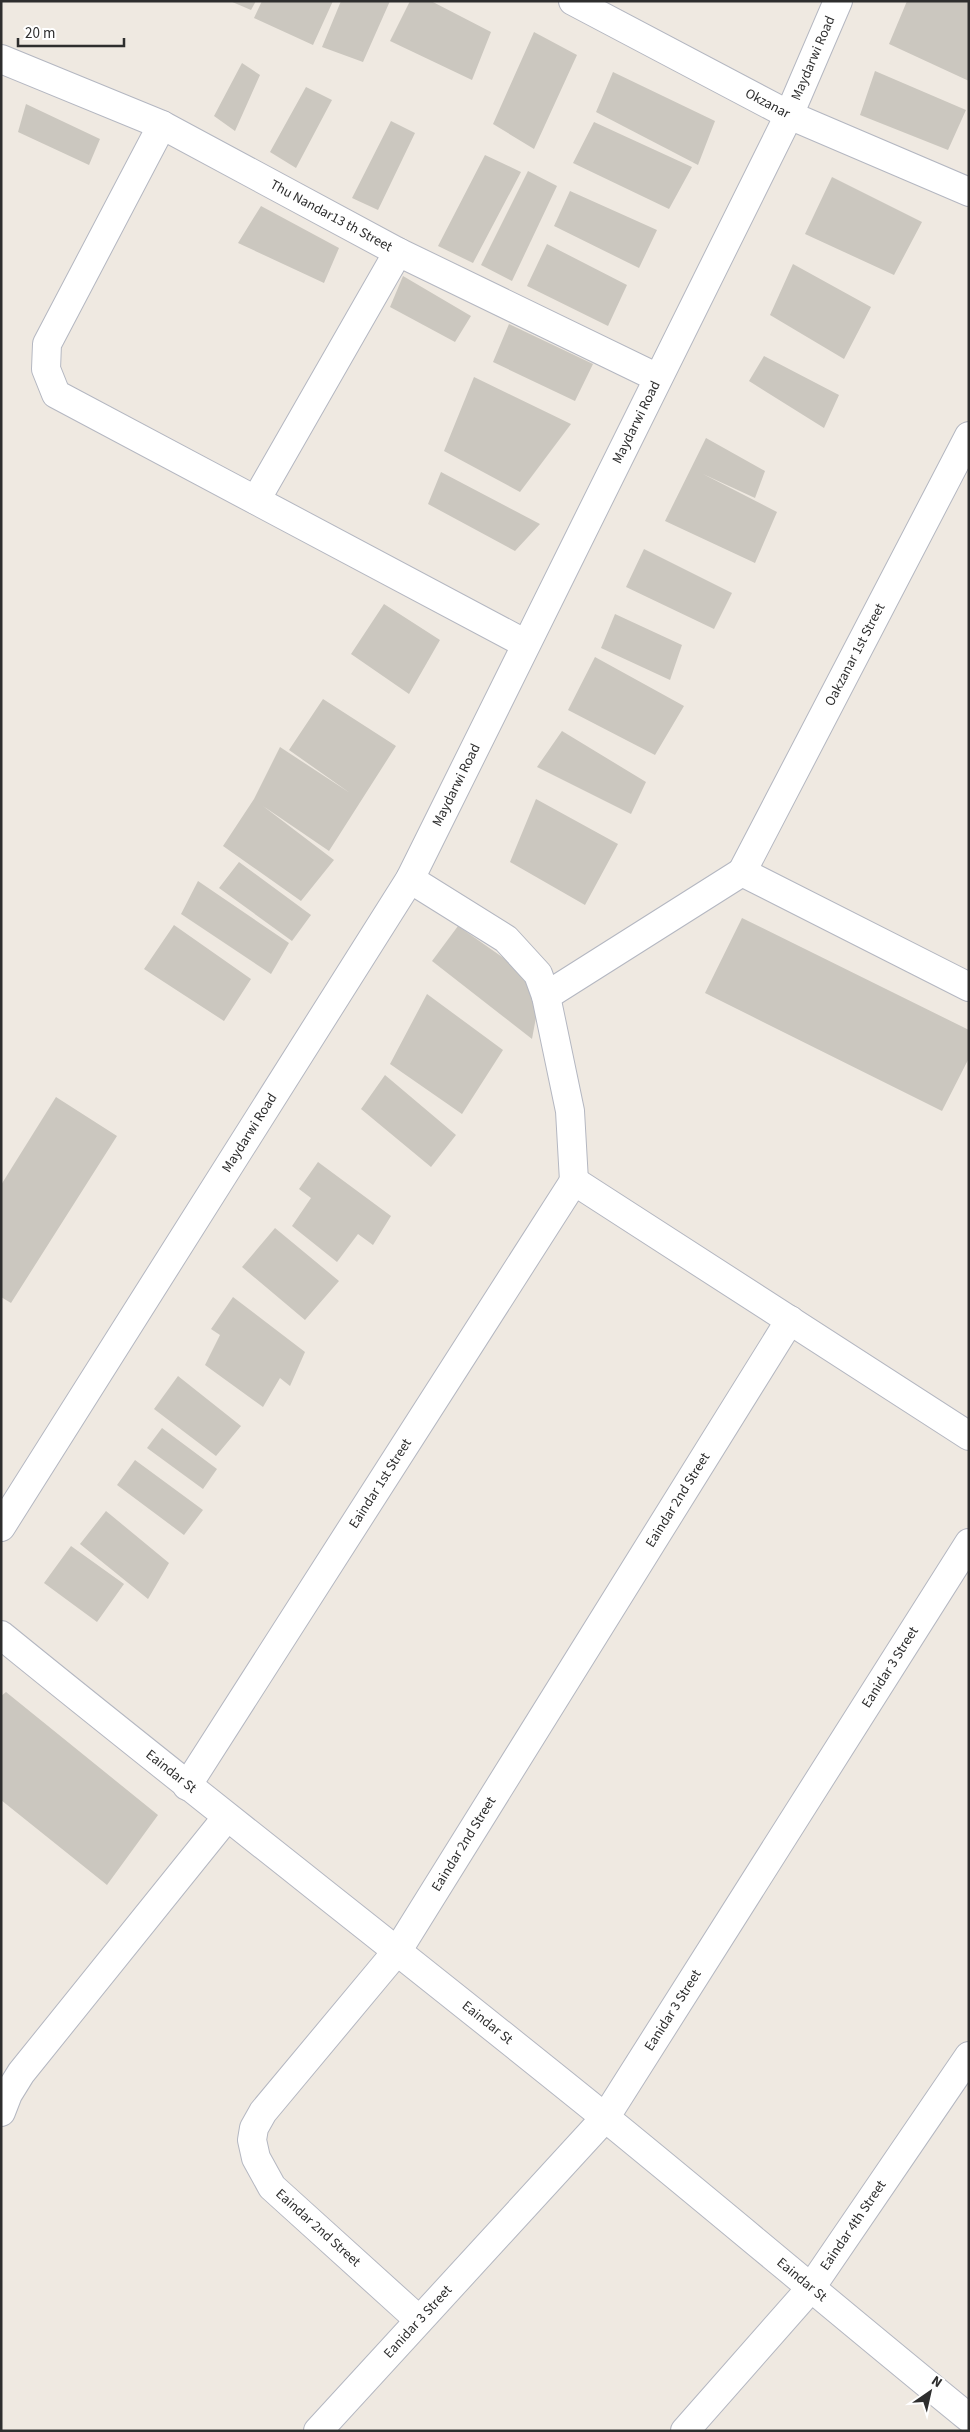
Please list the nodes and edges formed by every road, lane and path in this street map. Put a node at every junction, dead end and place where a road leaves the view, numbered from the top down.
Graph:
1 (573, 1) edge
2 (838, 1) edge
3 (1, 59) edge
4 (789, 115) junction
5 (162, 125) junction
6 (969, 192) edge
7 (398, 252) junction
8 (658, 378) junction
9 (969, 436) edge
10 (256, 500) junction
11 (526, 644) junction
12 (742, 872) junction
13 (410, 879) junction
14 (969, 987) edge
15 (546, 996) junction
16 (574, 1181) junction
17 (790, 1320) junction
18 (969, 1436) edge
19 (1, 1527) edge
20 (969, 1543) edge
21 (1, 1635) edge
22 (187, 1786) junction
23 (227, 1817) junction
24 (398, 1950) junction
25 (969, 2056) edge
26 (1, 2112) edge
27 (605, 2118) junction
28 (810, 2289) junction
29 (419, 2320) junction
30 (969, 2418) edge
31 (318, 2431) edge
32 (685, 2431) edge

1 - 4 street, Okzanar
2 - 4 street, Maydarwi Road
3 - 5 street, Thu Nandar13 th Street
4 - 6 street, Okzanar
4 - 8 street, Maydarwi Road
5 - 7 street, Thu Nandar13 th Street
5 - 10 street
7 - 8 street, Thu Nandar13 th Street
7 - 10 street
8 - 11 street, Maydarwi Road
9 - 12 street, Oakzanar 1st Street
10 - 11 street
11 - 13 street, Maydarwi Road
12 - 14 street
12 - 15 street
13 - 15 street
13 - 19 street, Maydarwi Road
15 - 16 street
16 - 17 street
16 - 22 street, Eaindar 1st Street
17 - 18 street
17 - 24 street, Eaindar 2nd Street
20 - 27 street, Eanidar 3 Street
21 - 22 street, Eaindar St
22 - 23 street, Eaindar St
23 - 24 street, Eaindar St
23 - 26 street
24 - 27 street, Eaindar St
24 - 29 street, Eaindar 2nd Street
25 - 28 street, Eaindar 4th Street
27 - 28 street, Eaindar St
27 - 29 street, Eanidar 3 Street
28 - 30 street, Eaindar St
28 - 32 street, Eaindar 4th Street
29 - 31 street, Eanidar 3 Street

